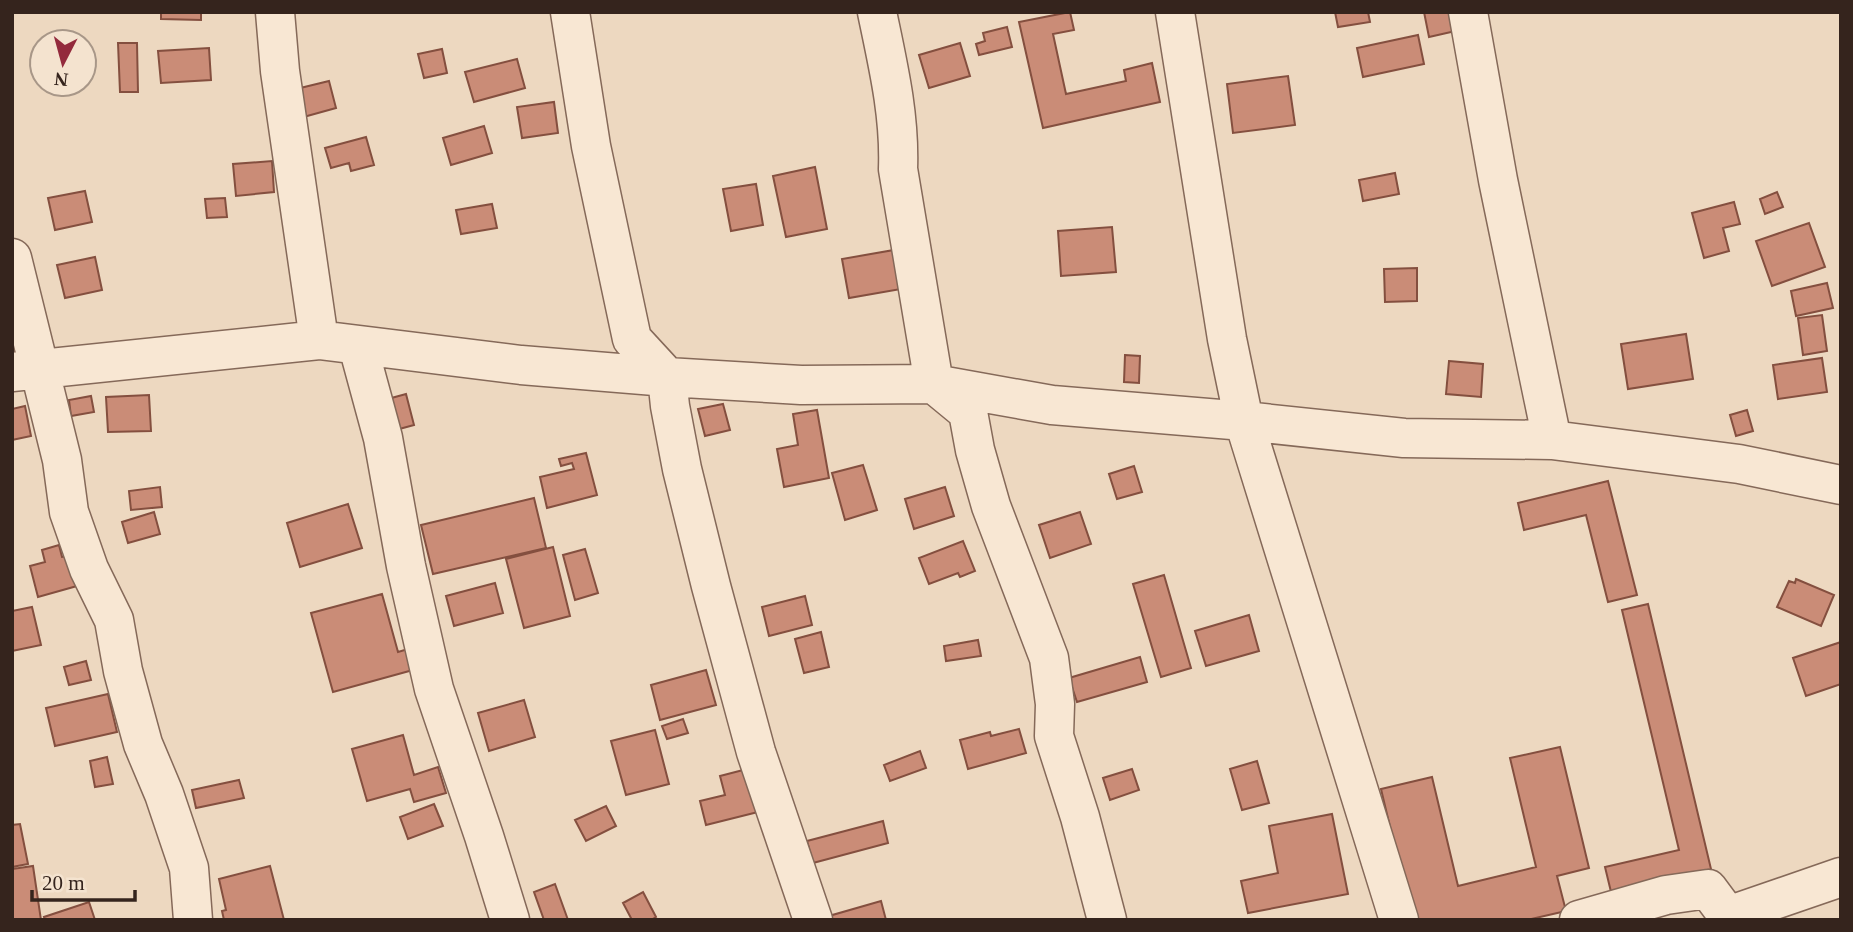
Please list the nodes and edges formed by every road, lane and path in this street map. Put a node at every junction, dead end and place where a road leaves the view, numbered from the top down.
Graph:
1 (275, 12) edge
2 (570, 12) edge
3 (877, 12) edge
4 (1175, 12) edge
5 (1468, 12) edge
6 (12, 258) edge
7 (319, 341) junction
8 (358, 346) junction
9 (26, 370) edge
10 (667, 377) junction
11 (934, 384) junction
12 (1244, 421) junction
13 (1552, 440) junction
14 (1841, 485) edge
15 (1841, 877) edge
16 (1729, 918) edge
17 (193, 920) edge
18 (510, 920) edge
19 (813, 920) edge
20 (1107, 920) edge
21 (1399, 920) edge
22 (1579, 920) edge

1 - 7 street
2 - 10 street
3 - 11 street
4 - 12 street
5 - 13 street
6 - 9 street
7 - 8 street
7 - 9 street
8 - 10 street
8 - 18 street
9 - 17 street
10 - 11 street
10 - 19 street
11 - 12 street
11 - 20 street
12 - 13 street
12 - 21 street
13 - 14 street
15 - 16 street
16 - 22 street

